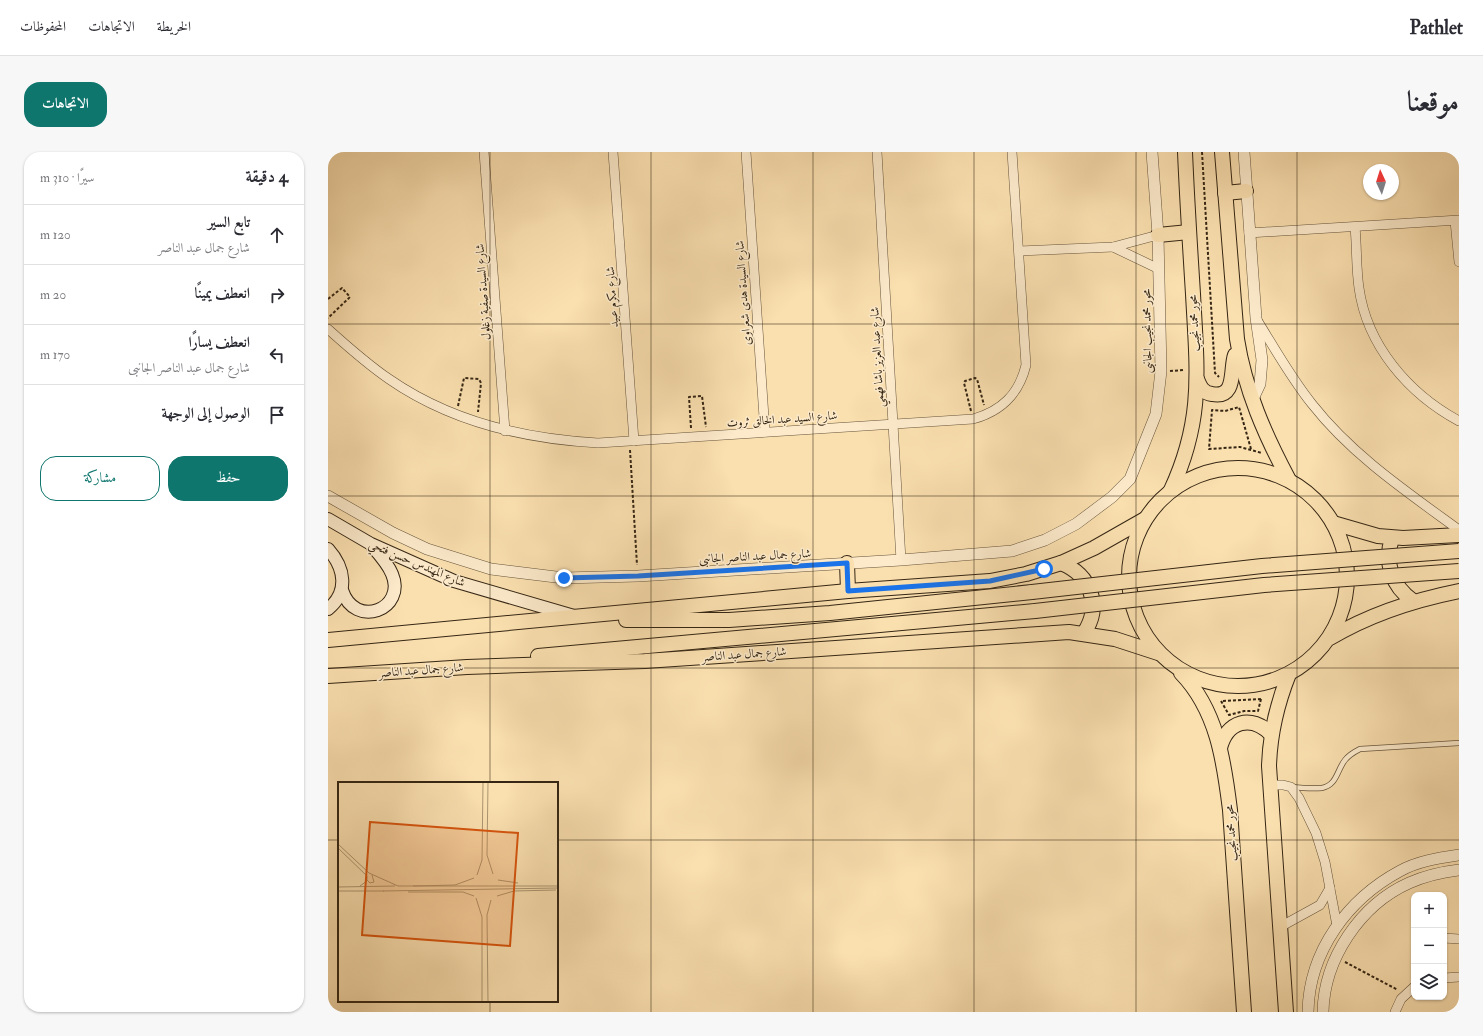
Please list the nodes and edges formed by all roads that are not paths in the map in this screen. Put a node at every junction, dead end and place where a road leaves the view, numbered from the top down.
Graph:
1 (484, 152) edge
2 (613, 152) edge
3 (746, 152) edge
4 (877, 152) edge
5 (1012, 152) edge
6 (1152, 152) edge
7 (1185, 152) edge
8 (1222, 152) edge
9 (1244, 152) edge
10 (1246, 191) junction
11 (1225, 193) junction
12 (1457, 220) edge
13 (1355, 227) junction
14 (1189, 232) junction
15 (1249, 233) junction
16 (1158, 235) junction
17 (1113, 247) junction
18 (1018, 251) junction
19 (1459, 262) edge
20 (1159, 269) junction
21 (1256, 318) junction
22 (329, 333) edge
23 (1238, 350) junction
24 (1197, 379) junction
25 (1252, 401) junction
26 (1459, 421) edge
27 (893, 424) junction
28 (506, 431) junction
29 (765, 432) junction
30 (632, 441) junction
31 (1289, 480) junction
32 (1171, 490) junction
33 (328, 496) edge
34 (1112, 497) joint
35 (328, 519) edge
36 (1144, 519) junction
37 (1333, 523) junction
38 (1459, 530) edge
39 (1459, 535) edge
40 (1392, 538) junction
41 (371, 544) junction
42 (328, 550) edge
43 (1459, 551) edge
44 (901, 560) junction
45 (847, 563) junction
46 (1061, 563) junction
47 (1459, 571) edge
48 (342, 590) junction
49 (848, 591) junction
50 (1459, 591) edge
51 (1414, 601) junction
52 (328, 609) edge
53 (579, 617) junction
54 (1084, 633) junction
55 (1328, 639) junction
56 (328, 640) edge
57 (1158, 653) junction
58 (467, 667) junction
59 (1175, 667) junction
60 (1289, 674) junction
61 (328, 676) edge
62 (1272, 734) junction
63 (1459, 742) edge
64 (1220, 748) junction
65 (1270, 785) junction
66 (1291, 787) junction
67 (1459, 855) edge
68 (1459, 870) edge
69 (1330, 888) junction
70 (1337, 926) junction
71 (1280, 927) junction
72 (1447, 938) edge
73 (1459, 939) edge
74 (1459, 977) edge
75 (1447, 978) edge
76 (1411, 990) edge
77 (1244, 1012) edge
78 (1286, 1012) edge
79 (1308, 1012) edge
80 (1323, 1012) edge
81 (1394, 1012) edge

1 - 28 street, شارع السيدة صفية زغلول
2 - 30 street, شارع مكرم عبيد
3 - 29 street, شارع السيدة هدى شعراوى
4 - 27 street, شارع عبد العزيز باشا فهمي
5 - 18 street, شارع السيد عبد الخالق ثروت
6 - 16 street, محور محمد نجيب الجانبى
7 - 14 main road, محور محمد نجيب
8 - 11 main road
9 - 10 street
10 - 11 main road
10 - 15 street
11 - 23 main road
12 - 13 street
12 - 19 street
13 - 15 street
13 - 26 street
14 - 16 main road
14 - 24 main road, محور محمد نجيب
15 - 21 street
16 - 17 street
16 - 20 street, محور محمد نجيب الجانبى
17 - 18 street
17 - 20 street
18 - 27 street, شارع السيد عبد الخالق ثروت
20 - 34 street, محور محمد نجيب الجانبى
21 - 25 street
21 - 38 street
22 - 28 street, شارع السيد عبد الخالق ثروت
23 - 24 main road
23 - 25 main road
24 - 32 main road, محور محمد نجيب
25 - 31 main road
27 - 29 street, شارع السيد عبد الخالق ثروت
27 - 44 street, شارع عبد العزيز باشا فهمي
28 - 30 street, شارع السيد عبد الخالق ثروت
29 - 30 street, شارع السيد عبد الخالق ثروت
31 - 32 main road
31 - 37 main road
32 - 36 main road
33 - 45 street, شارع جمال عبد الناصر الجانبى
34 - 44 street, شارع جمال عبد الناصر الجانبى
35 - 41 main road, شارع المهندس حسن فتحي
36 - 46 main road
36 - 57 main road
37 - 40 main road
37 - 55 main road
39 - 40 main road
40 - 51 main road
41 - 48 main road
41 - 53 main road, شارع المهندس حسن فتحي
42 - 48 main road
43 - 53 main road, bridge
44 - 45 street, شارع جمال عبد الناصر الجانبى
45 - 49 main road
46 - 49 main road
46 - 54 main road
47 - 58 main road, bridge
48 - 52 main road
49 - 53 main road
50 - 51 main road
51 - 55 main road
53 - 56 main road
54 - 57 main road, شارع جمال عبد الناصر
54 - 58 main road, شارع جمال عبد الناصر
55 - 60 main road
57 - 59 main road
58 - 61 main road, شارع جمال عبد الناصر
59 - 60 main road
59 - 64 main road, محور محمد نجيب
60 - 62 main road
62 - 64 main road
62 - 65 main road
63 - 66 lane
64 - 77 main road, محور محمد نجيب
65 - 66 street
65 - 71 main road
66 - 69 street
67 - 70 street
68 - 80 street
69 - 70 street
69 - 71 street
70 - 79 street
71 - 78 main road
72 - 73 street
74 - 75 street
76 - 81 street

